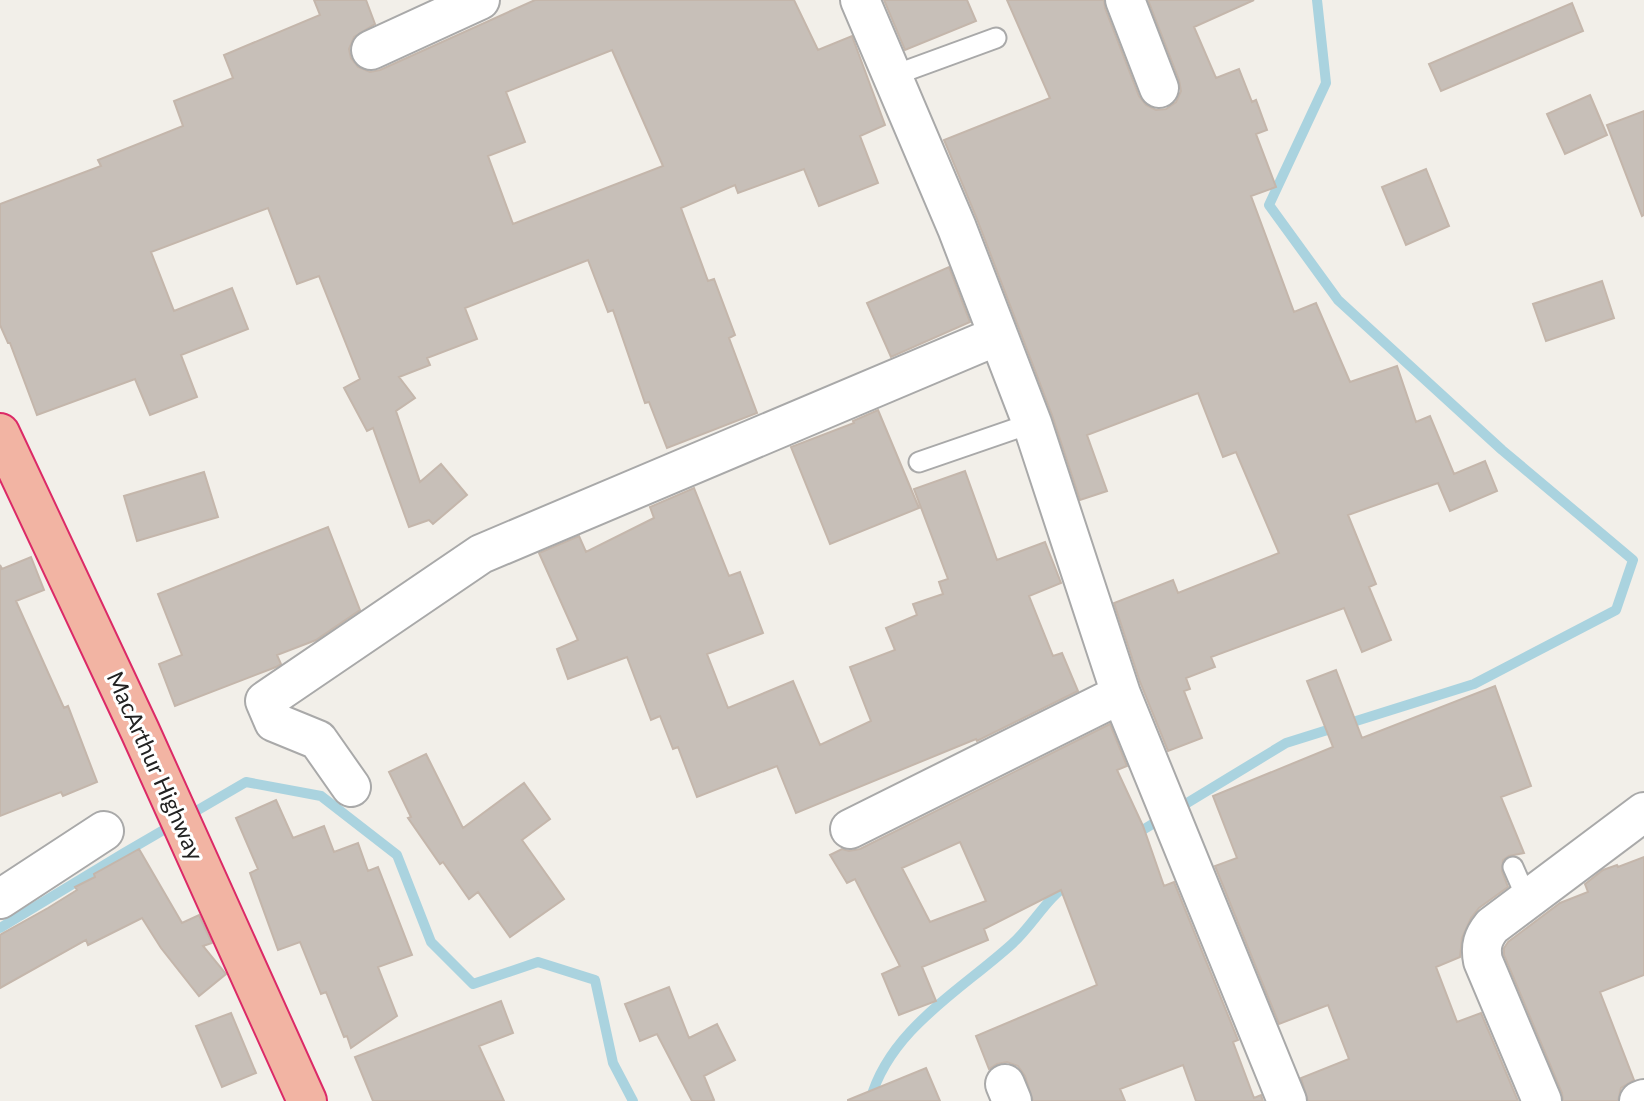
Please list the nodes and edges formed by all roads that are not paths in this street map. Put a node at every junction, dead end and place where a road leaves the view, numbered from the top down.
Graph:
1 (480, 0) edge
2 (860, 0) edge
3 (1125, 0) edge
4 (996, 38) dead end
5 (370, 50) dead end
6 (892, 76) junction
7 (1159, 88) dead end
8 (997, 336) junction
9 (1032, 423) junction
10 (0, 433) edge
11 (919, 462) dead end
12 (1121, 694) junction
13 (351, 787) dead end
14 (1644, 812) edge
15 (850, 829) dead end
16 (104, 831) dead end
17 (0, 899) edge
18 (1644, 1099) edge
19 (307, 1101) edge
20 (1287, 1101) edge
21 (1542, 1101) edge
22 (1639, 1101) edge

1 - 5 street
2 - 6 street
3 - 7 street
4 - 6 lane
6 - 8 street
8 - 9 street
8 - 13 street
9 - 11 lane
9 - 12 street
10 - 19 highway, MacArthur Highway
12 - 15 street
12 - 20 street
14 - 21 street
16 - 17 street
18 - 22 street

